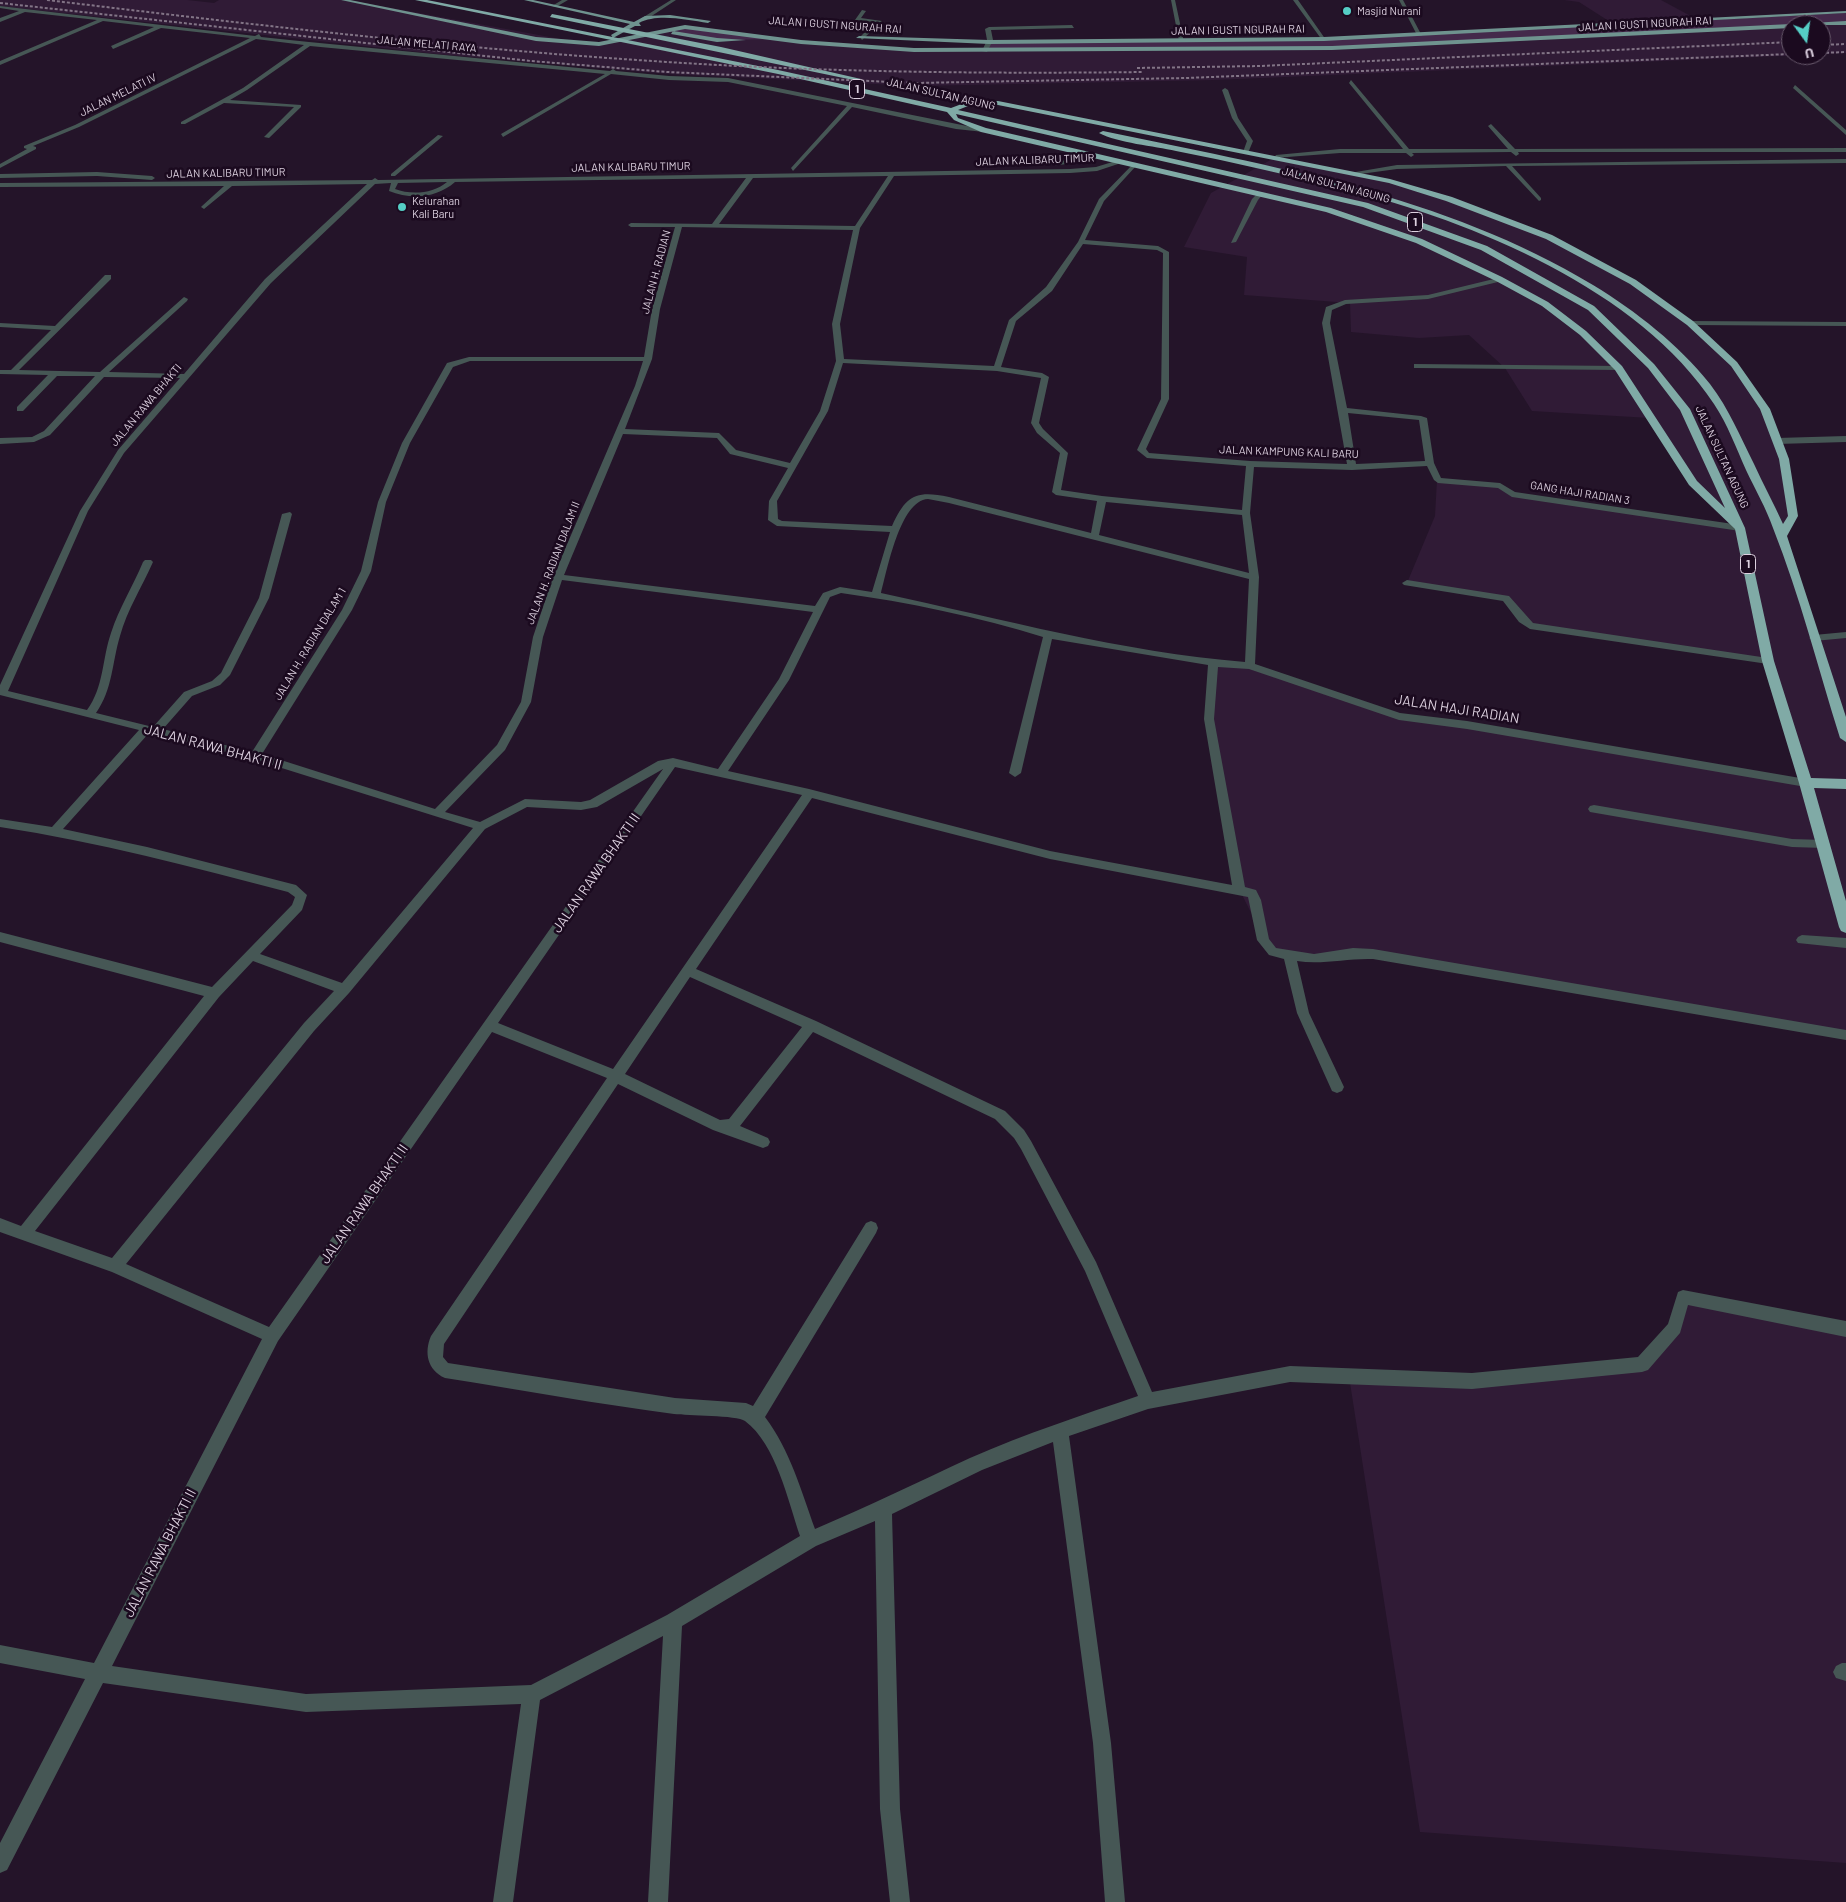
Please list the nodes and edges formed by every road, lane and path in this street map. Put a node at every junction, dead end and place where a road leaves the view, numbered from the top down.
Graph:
1 (343, 0) edge
2 (418, 0) edge
3 (526, 0) edge
4 (566, 0) edge
5 (674, 0) edge
6 (1173, 0) edge
7 (1295, 0) edge
8 (1401, 0) edge
9 (554, 6) junction
10 (0, 7) edge
11 (25, 10) junction
12 (864, 11) dead end
13 (1846, 12) edge
14 (546, 15) dead end
15 (610, 18) junction
16 (645, 18) junction
17 (103, 19) junction
18 (0, 20) edge
19 (714, 22) dead end
20 (633, 23) junction
21 (1846, 23) edge
22 (1831, 24) edge
23 (163, 26) junction
24 (1072, 27) dead end
25 (1781, 27) edge
26 (1559, 28) junction
27 (664, 31) junction
28 (1420, 35) junction
29 (260, 36) junction
30 (1578, 37) junction
31 (853, 38) dead end
32 (862, 38) junction
33 (780, 39) junction
34 (1324, 39) junction
35 (1182, 41) junction
36 (577, 42) junction
37 (990, 42) junction
38 (310, 44) junction
39 (113, 47) dead end
40 (985, 51) junction
41 (0, 63) edge
42 (613, 71) junction
43 (865, 81) dead end
44 (1351, 82) dead end
45 (1795, 87) dead end
46 (1225, 90) dead end
47 (222, 101) junction
48 (956, 101) dead end
49 (851, 105) junction
50 (183, 122) dead end
51 (1491, 126) dead end
52 (1084, 129) dead end
53 (984, 130) junction
54 (1093, 131) dead end
55 (1846, 133) edge
56 (503, 135) dead end
57 (440, 136) dead end
58 (267, 137) dead end
59 (1684, 150) junction
60 (1846, 150) edge
61 (1246, 152) junction
62 (1514, 152) junction
63 (1085, 154) junction
64 (1410, 154) junction
65 (1276, 158) junction
66 (1521, 161) junction
67 (1119, 162) junction
68 (1695, 162) junction
69 (1846, 162) edge
70 (1507, 164) junction
71 (1134, 165) junction
72 (0, 166) edge
73 (1423, 166) junction
74 (793, 169) junction
75 (716, 170) junction
76 (893, 173) junction
77 (1353, 173) junction
78 (0, 176) edge
79 (709, 176) junction
80 (751, 176) junction
81 (394, 177) junction
82 (148, 178) junction
83 (454, 179) junction
84 (375, 180) junction
85 (232, 183) junction
86 (0, 185) edge
87 (141, 185) junction
88 (1260, 194) junction
89 (1539, 199) dead end
90 (204, 207) dead end
91 (631, 225) dead end
92 (679, 225) junction
93 (714, 226) junction
94 (857, 228) junction
95 (1081, 242) junction
96 (1233, 242) dead end
97 (1599, 262) junction
98 (1558, 268) junction
99 (108, 278) dead end
100 (1499, 279) junction
101 (184, 299) dead end
102 (1690, 323) junction
103 (1846, 324) edge
104 (0, 325) edge
105 (56, 328) junction
106 (648, 359) junction
107 (840, 361) junction
108 (1418, 366) dead end
109 (1619, 368) junction
110 (997, 369) junction
111 (0, 372) edge
112 (12, 373) junction
113 (54, 374) junction
114 (100, 376) junction
115 (184, 376) junction
116 (20, 409) dead end
117 (1343, 410) junction
118 (618, 431) junction
119 (1846, 439) edge
120 (0, 441) edge
121 (1777, 441) junction
122 (1430, 463) junction
123 (1250, 464) junction
124 (792, 466) junction
125 (1352, 467) junction
126 (1102, 499) junction
127 (1246, 513) junction
128 (287, 514) dead end
129 (896, 528) junction
130 (1740, 528) junction
131 (1782, 535) junction
132 (1094, 536) junction
133 (148, 562) dead end
134 (558, 577) junction
135 (1254, 577) junction
136 (1407, 583) dead end
137 (876, 595) junction
138 (820, 610) junction
139 (1048, 635) junction
140 (1846, 635) edge
141 (1814, 638) junction
142 (1768, 661) junction
143 (1212, 663) junction
144 (1250, 666) junction
145 (1, 692) edge
146 (90, 714) junction
147 (150, 730) junction
148 (1846, 738) edge
149 (255, 756) junction
150 (673, 762) junction
151 (1016, 772) dead end
152 (721, 773) junction
153 (1806, 783) junction
154 (1846, 784) edge
155 (809, 793) junction
156 (1594, 809) dead end
157 (437, 814) junction
158 (0, 823) edge
159 (481, 826) junction
160 (55, 831) junction
161 (1824, 844) junction
162 (1832, 874) junction
163 (1846, 877) edge
164 (1238, 889) junction
165 (1846, 927) edge
166 (0, 937) edge
167 (1802, 940) dead end
168 (1846, 943) edge
169 (249, 955) junction
170 (1289, 955) junction
171 (687, 970) junction
172 (344, 989) junction
173 (214, 993) junction
174 (489, 1024) junction
175 (811, 1025) junction
176 (1846, 1035) edge
177 (616, 1076) junction
178 (1338, 1087) dead end
179 (726, 1126) junction
180 (763, 1142) dead end
181 (0, 1225) edge
182 (871, 1228) dead end
183 (23, 1234) junction
184 (115, 1266) junction
185 (1846, 1329) edge
186 (272, 1336) junction
187 (1148, 1401) junction
188 (756, 1416) junction
189 (1060, 1431) junction
190 (882, 1509) junction
191 (810, 1540) junction
192 (673, 1621) junction
193 (0, 1654) edge
194 (99, 1673) junction
195 (532, 1694) junction
196 (0, 1863) edge
197 (502, 1902) edge
198 (658, 1902) edge
199 (900, 1902) edge
200 (1115, 1902) edge

1 - 36 main road
2 - 130 highway, JALAN SULTAN AGUNG / 1
3 - 9 main road
4 - 9 street
5 - 16 street
6 - 35 street
7 - 34 street
8 - 28 street
9 - 15 main road
10 - 11 street, JALAN MELATI RAYA
11 - 17 street, JALAN MELATI RAYA
11 - 18 street
12 - 32 street
13 - 26 main road, JALAN I GUSTI NGURAH RAI
14 - 43 highway, 1
15 - 16 main road
15 - 20 main road, JALAN I GUSTI NGURAH RAI
16 - 19 main road
16 - 20 main road
17 - 23 street, JALAN MELATI RAYA
17 - 41 street
20 - 27 main road, JALAN I GUSTI NGURAH RAI
20 - 36 main road
21 - 22 main road
23 - 29 street, JALAN MELATI RAYA
23 - 39 street
24 - 37 street
25 - 30 main road, JALAN I GUSTI NGURAH RAI
26 - 28 main road, JALAN I GUSTI NGURAH RAI
26 - 30 main road
27 - 33 main road, JALAN I GUSTI NGURAH RAI
27 - 33 main road, JALAN I GUSTI NGURAH RAI
27 - 36 main road, JALAN I GUSTI NGURAH RAI
28 - 34 main road, JALAN I GUSTI NGURAH RAI
29 - 38 street, JALAN MELATI RAYA
29 - 72 street, JALAN MELATI IV
30 - 40 main road, JALAN I GUSTI NGURAH RAI
31 - 32 main road, JALAN I GUSTI NGURAH RAI
32 - 37 main road, JALAN I GUSTI NGURAH RAI
33 - 40 main road, JALAN I GUSTI NGURAH RAI
34 - 35 main road, JALAN I GUSTI NGURAH RAI
35 - 37 main road, JALAN I GUSTI NGURAH RAI
37 - 40 street
38 - 42 street, JALAN MELATI RAYA
38 - 47 street
42 - 49 street, JALAN MELATI RAYA
42 - 56 street
44 - 64 street
45 - 55 street
46 - 61 street
47 - 50 street
47 - 58 street
48 - 52 highway, JALAN SULTAN AGUNG
49 - 53 street, JALAN MELATI RAYA
49 - 74 street
51 - 62 street
53 - 61 highway
53 - 63 highway
54 - 98 highway, JALAN SULTAN AGUNG / 1
57 - 81 street
59 - 60 street
59 - 62 street
59 - 68 street
61 - 65 highway
62 - 64 street
62 - 66 street
63 - 67 highway
63 - 74 street, JALAN KALIBARU TIMUR
64 - 65 street
64 - 73 street
65 - 77 highway
66 - 68 street
66 - 70 street
67 - 71 highway
67 - 76 street, JALAN KALIBARU TIMUR
68 - 69 street
70 - 73 street
70 - 89 street
71 - 88 highway
71 - 95 street
73 - 77 street
74 - 75 street, JALAN KALIBARU TIMUR
75 - 79 street
75 - 81 street, JALAN KALIBARU TIMUR
76 - 80 street, JALAN KALIBARU TIMUR
76 - 94 street
77 - 97 highway
78 - 82 street, JALAN KALIBARU TIMUR
79 - 80 street, JALAN KALIBARU TIMUR
79 - 83 street, JALAN KALIBARU TIMUR
80 - 93 street
81 - 82 street, JALAN KALIBARU TIMUR
81 - 83 street, JALAN KALIBARU TIMUR
81 - 83 street
81 - 84 street, JALAN KALIBARU TIMUR
82 - 87 street, JALAN KALIBARU TIMUR
84 - 85 street, JALAN KALIBARU TIMUR
84 - 115 street, JALAN RAWA BHAKTI
85 - 87 street, JALAN KALIBARU TIMUR
85 - 90 street
86 - 87 street, JALAN KALIBARU TIMUR
88 - 96 street
88 - 100 highway
91 - 92 street
92 - 93 street, JALAN H. RADIAN
92 - 106 street, JALAN H. RADIAN
93 - 94 street, JALAN H. RADIAN
94 - 107 street
95 - 110 street
95 - 123 street, JALAN KAMPUNG KALI BARU
97 - 98 highway
97 - 102 highway
98 - 131 highway, JALAN SULTAN AGUNG / 1
99 - 105 street
100 - 109 highway
100 - 117 street
101 - 114 street
102 - 103 street
102 - 121 highway
104 - 105 street
105 - 112 street
106 - 118 street, JALAN H. RADIAN DALAM II
106 - 149 street, JALAN H. RADIAN DALAM 1
107 - 110 street
107 - 124 street
108 - 109 street
109 - 130 highway
110 - 126 street
111 - 112 street
112 - 113 street
113 - 114 street
113 - 116 street
114 - 115 street
114 - 120 street
115 - 145 street, JALAN RAWA BHAKTI
117 - 122 street
117 - 125 street
118 - 124 street
118 - 134 street, JALAN H. RADIAN DALAM II
119 - 121 street
121 - 131 highway
122 - 125 street, JALAN KAMPUNG KALI BARU
122 - 130 street, GANG HAJI RADIAN 3
123 - 125 street, JALAN KAMPUNG KALI BARU
123 - 127 street
124 - 129 street
126 - 127 street
126 - 132 street
127 - 135 street
128 - 147 street
129 - 132 street
129 - 137 street
130 - 142 highway, JALAN SULTAN AGUNG / 1
131 - 141 highway, JALAN SULTAN AGUNG / 1
132 - 135 street
133 - 146 street
134 - 138 street
134 - 157 street, JALAN H. RADIAN DALAM II
135 - 144 street
136 - 142 street
137 - 138 street, JALAN HAJI RADIAN
137 - 139 street, JALAN HAJI RADIAN
138 - 152 street
139 - 143 street, JALAN HAJI RADIAN
139 - 151 street
140 - 141 street
141 - 148 highway, JALAN SULTAN AGUNG / 1
142 - 153 highway, JALAN SULTAN AGUNG / 1
143 - 144 street, JALAN HAJI RADIAN
143 - 164 street
144 - 153 street, JALAN HAJI RADIAN
145 - 146 street, JALAN RAWA BHAKTI II
146 - 147 street, JALAN RAWA BHAKTI II
147 - 149 street, JALAN RAWA BHAKTI II
147 - 160 street
149 - 157 street, JALAN RAWA BHAKTI II
150 - 152 street
150 - 159 street
150 - 174 street, JALAN RAWA BHAKTI II
152 - 155 street
153 - 154 highway
153 - 161 highway, JALAN SULTAN AGUNG / 1
155 - 164 street
155 - 171 street
156 - 161 street
157 - 159 street, JALAN RAWA BHAKTI II
158 - 160 street
159 - 172 street
160 - 169 street
161 - 162 highway, JALAN SULTAN AGUNG / 1
162 - 163 highway
162 - 165 highway, JALAN SULTAN AGUNG / 1
164 - 170 street
166 - 173 street
167 - 168 street
169 - 172 street
169 - 173 street
170 - 176 street
170 - 178 street
171 - 175 street
171 - 177 street
172 - 184 street
173 - 183 street
174 - 177 street
174 - 186 street, JALAN RAWA BHAKTI II
175 - 179 street
175 - 187 street
177 - 179 street
177 - 188 street
179 - 180 street
181 - 183 street
182 - 188 street
183 - 184 street
184 - 186 street
185 - 187 street
186 - 194 street, JALAN RAWA BHAKTI II
187 - 189 street
188 - 191 street
189 - 190 street
189 - 200 street
190 - 191 street
190 - 199 street
191 - 192 street
192 - 195 street
192 - 198 street
193 - 194 street
194 - 195 street
194 - 196 street, JALAN RAWA BHAKTI II
195 - 197 street

